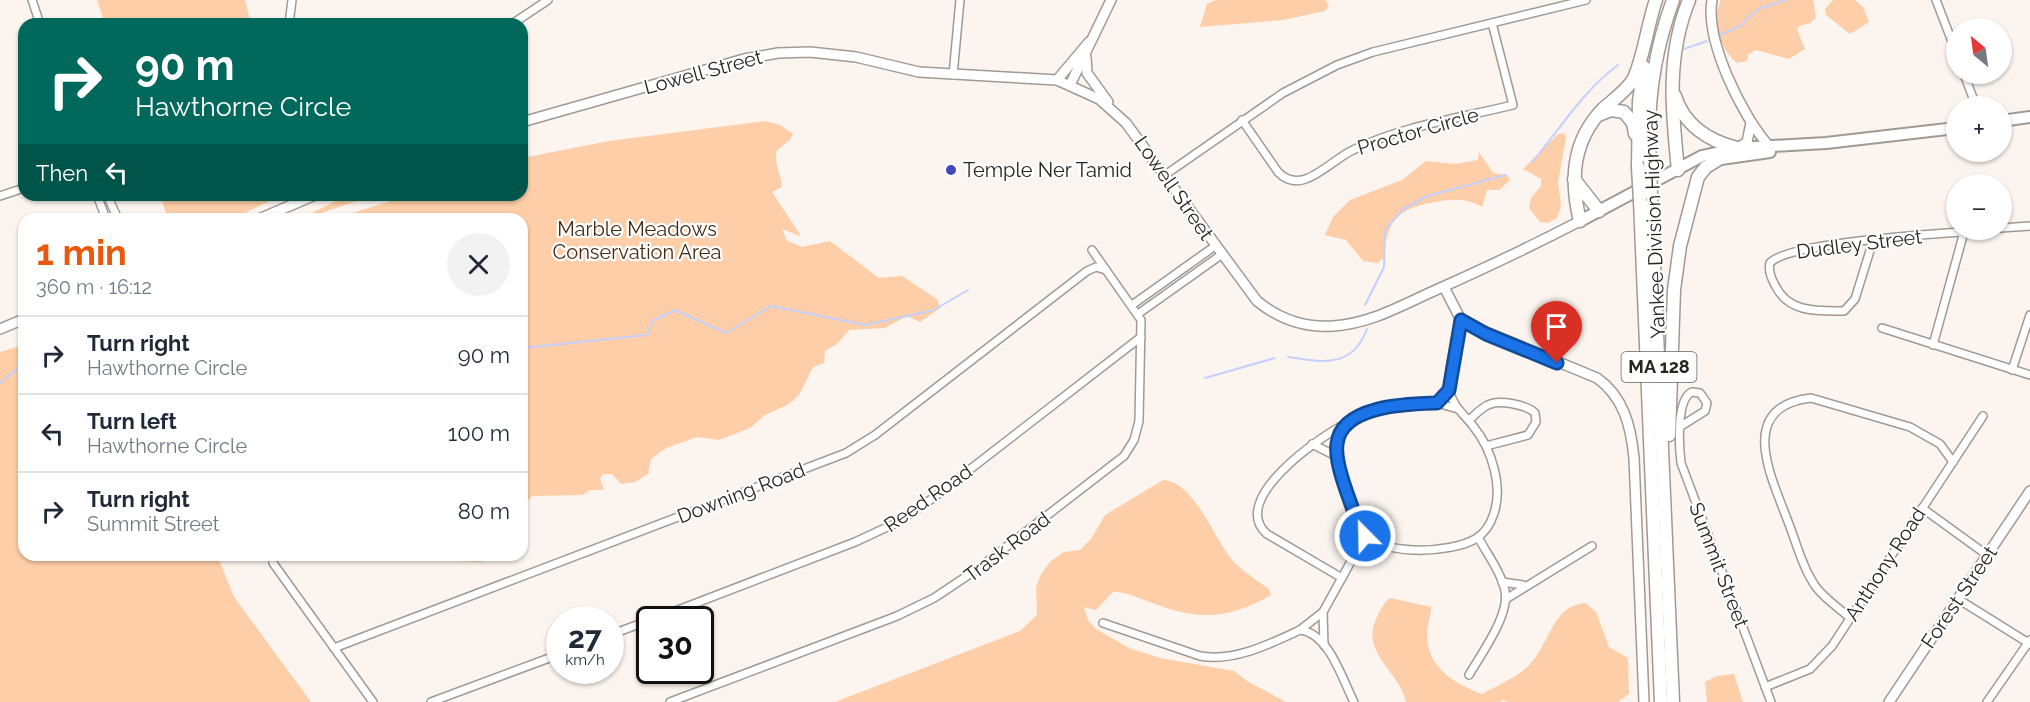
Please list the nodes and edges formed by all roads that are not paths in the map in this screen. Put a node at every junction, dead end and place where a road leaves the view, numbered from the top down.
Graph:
1 (32, 0) edge
2 (292, 0) edge
3 (548, 0) edge
4 (960, 0) edge
5 (1111, 0) edge
6 (1586, 0) edge
7 (1656, 0) edge
8 (1662, 0) edge
9 (1673, 0) edge
10 (1689, 0) edge
11 (1712, 0) edge
12 (1936, 0) edge
13 (38, 18) edge
14 (290, 18) edge
15 (521, 18) edge
16 (1492, 23) junction
17 (1946, 26) edge
18 (1090, 41) junction
19 (1086, 56) junction
20 (953, 75) junction
21 (1057, 80) junction
22 (1671, 84) junction
23 (1070, 85) junction
24 (1115, 111) junction
25 (1598, 116) junction
26 (2030, 117) edge
27 (2012, 119) edge
28 (528, 120) edge
29 (1242, 120) junction
30 (1751, 123) junction
31 (1946, 129) edge
32 (1769, 146) junction
33 (1793, 147) junction
34 (1737, 148) junction
35 (1719, 159) junction
36 (1644, 164) junction
37 (1678, 170) junction
38 (1165, 175) junction
39 (1574, 179) junction
40 (18, 190) edge
41 (0, 196) edge
42 (1646, 198) junction
43 (295, 201) edge
44 (1599, 211) junction
45 (271, 213) edge
46 (1580, 221) junction
47 (2030, 226) edge
48 (2012, 227) edge
49 (1946, 234) edge
50 (1962, 240) edge
51 (1873, 241) junction
52 (1215, 246) junction
53 (1092, 250) dead end
54 (1221, 255) junction
55 (1106, 270) junction
56 (1444, 287) junction
57 (1132, 305) junction
58 (1138, 314) junction
59 (2030, 315) edge
60 (1461, 320) junction
61 (18, 322) edge
62 (1882, 328) dead end
63 (0, 329) edge
64 (1141, 337) junction
65 (1933, 345) junction
66 (2012, 370) junction
67 (2030, 375) edge
68 (1449, 390) junction
69 (1437, 403) junction
70 (1458, 409) junction
71 (1983, 416) dead end
72 (1353, 420) junction
73 (1469, 420) junction
74 (1681, 426) junction
75 (1312, 444) junction
76 (1486, 446) junction
77 (1338, 457) junction
78 (1953, 462) junction
79 (2030, 491) edge
80 (1922, 508) junction
81 (1365, 536) junction
82 (1478, 537) junction
83 (1667, 538) junction
84 (1592, 546) dead end
85 (1987, 555) junction
86 (273, 563) dead end
87 (1342, 578) junction
88 (1502, 582) junction
89 (1525, 585) junction
90 (1506, 598) junction
91 (1958, 599) junction
92 (688, 606) edge
93 (1323, 612) junction
94 (1850, 618) junction
95 (1103, 623) dead end
96 (1300, 630) junction
97 (2029, 642) edge
98 (1324, 645) junction
99 (334, 648) junction
100 (546, 659) edge
101 (1469, 675) dead end
102 (1766, 687) junction
103 (373, 702) edge
104 (431, 702) edge
105 (670, 702) edge
106 (1354, 702) edge
107 (1644, 702) edge
108 (1661, 702) edge
109 (1675, 702) edge
110 (1771, 702) edge
111 (1888, 702) edge
112 (1987, 702) edge

1 - 13 street
2 - 14 street
3 - 15 street
4 - 20 street
5 - 18 main road
6 - 16 street
7 - 25 highway
8 - 36 highway, Yankee Division Highway / MA 128
9 - 36 highway, Yankee Division Highway / MA 128
10 - 22 highway
11 - 30 main road
12 - 17 street
16 - 29 street
16 - 29 street, Proctor Circle
18 - 19 main road
18 - 21 main road
19 - 23 main road
19 - 24 main road
20 - 21 main road, Lowell Street
20 - 28 main road, Lowell Street
21 - 23 main road, Lowell Street
22 - 34 highway
22 - 37 highway
23 - 24 main road, Lowell Street
24 - 38 main road, Lowell Street
25 - 36 highway
25 - 39 highway
26 - 27 main road
29 - 38 street
30 - 32 main road
30 - 34 main road
31 - 33 main road, Lowell Street
32 - 33 main road, Lowell Street
32 - 34 main road, Lowell Street
33 - 35 main road, Lowell Street
34 - 37 main road, Lowell Street
35 - 37 main road, Lowell Street
35 - 83 highway
36 - 42 highway, Yankee Division Highway / MA 128, bridge
37 - 44 main road, Lowell Street
38 - 52 main road, Lowell Street
39 - 44 highway
39 - 46 highway
40 - 41 street
42 - 83 highway, Yankee Division Highway / MA 128
42 - 108 highway, Yankee Division Highway / MA 128
43 - 45 main road
44 - 46 main road, Lowell Street
46 - 56 main road, Lowell Street
47 - 48 street
49 - 51 street, Dudley Street
50 - 65 street
51 - 51 street, Dudley Street
52 - 54 main road, Lowell Street
52 - 57 street
53 - 55 street, Trask Road
54 - 56 main road, Lowell Street
54 - 58 street
55 - 57 street, Trask Road
55 - 99 street, Downing Road
56 - 60 main road
57 - 58 street, Trask Road
58 - 64 street, Trask Road
59 - 66 street
60 - 68 street
60 - 107 main road
61 - 63 main road
62 - 65 street
64 - 92 street, Reed Road
64 - 105 street, Trask Road
65 - 66 street
66 - 67 street
68 - 69 street
68 - 70 street
69 - 70 street
69 - 72 street
70 - 73 street
71 - 78 street, Anthony Road
72 - 75 street
72 - 77 street
73 - 76 street
73 - 76 street
74 - 74 street, Summit Street
74 - 102 street, Summit Street
75 - 77 street
75 - 87 street
76 - 82 street
77 - 81 street
78 - 80 street, Anthony Road
78 - 94 street
79 - 85 main road, Forest Street
80 - 85 street
80 - 94 street, Anthony Road
81 - 82 street
81 - 87 street
82 - 88 street
83 - 109 highway, Yankee Division Highway / MA 128
84 - 89 street
85 - 91 main road, Forest Street
86 - 99 street
87 - 93 street
88 - 89 street
88 - 90 street
89 - 90 street
90 - 101 street
91 - 97 street
91 - 111 main road, Forest Street
93 - 96 street
93 - 98 street
94 - 102 street, Anthony Road
95 - 96 street
96 - 98 street
97 - 112 street
98 - 106 street
99 - 103 street
100 - 104 street
102 - 110 street, Summit Street

